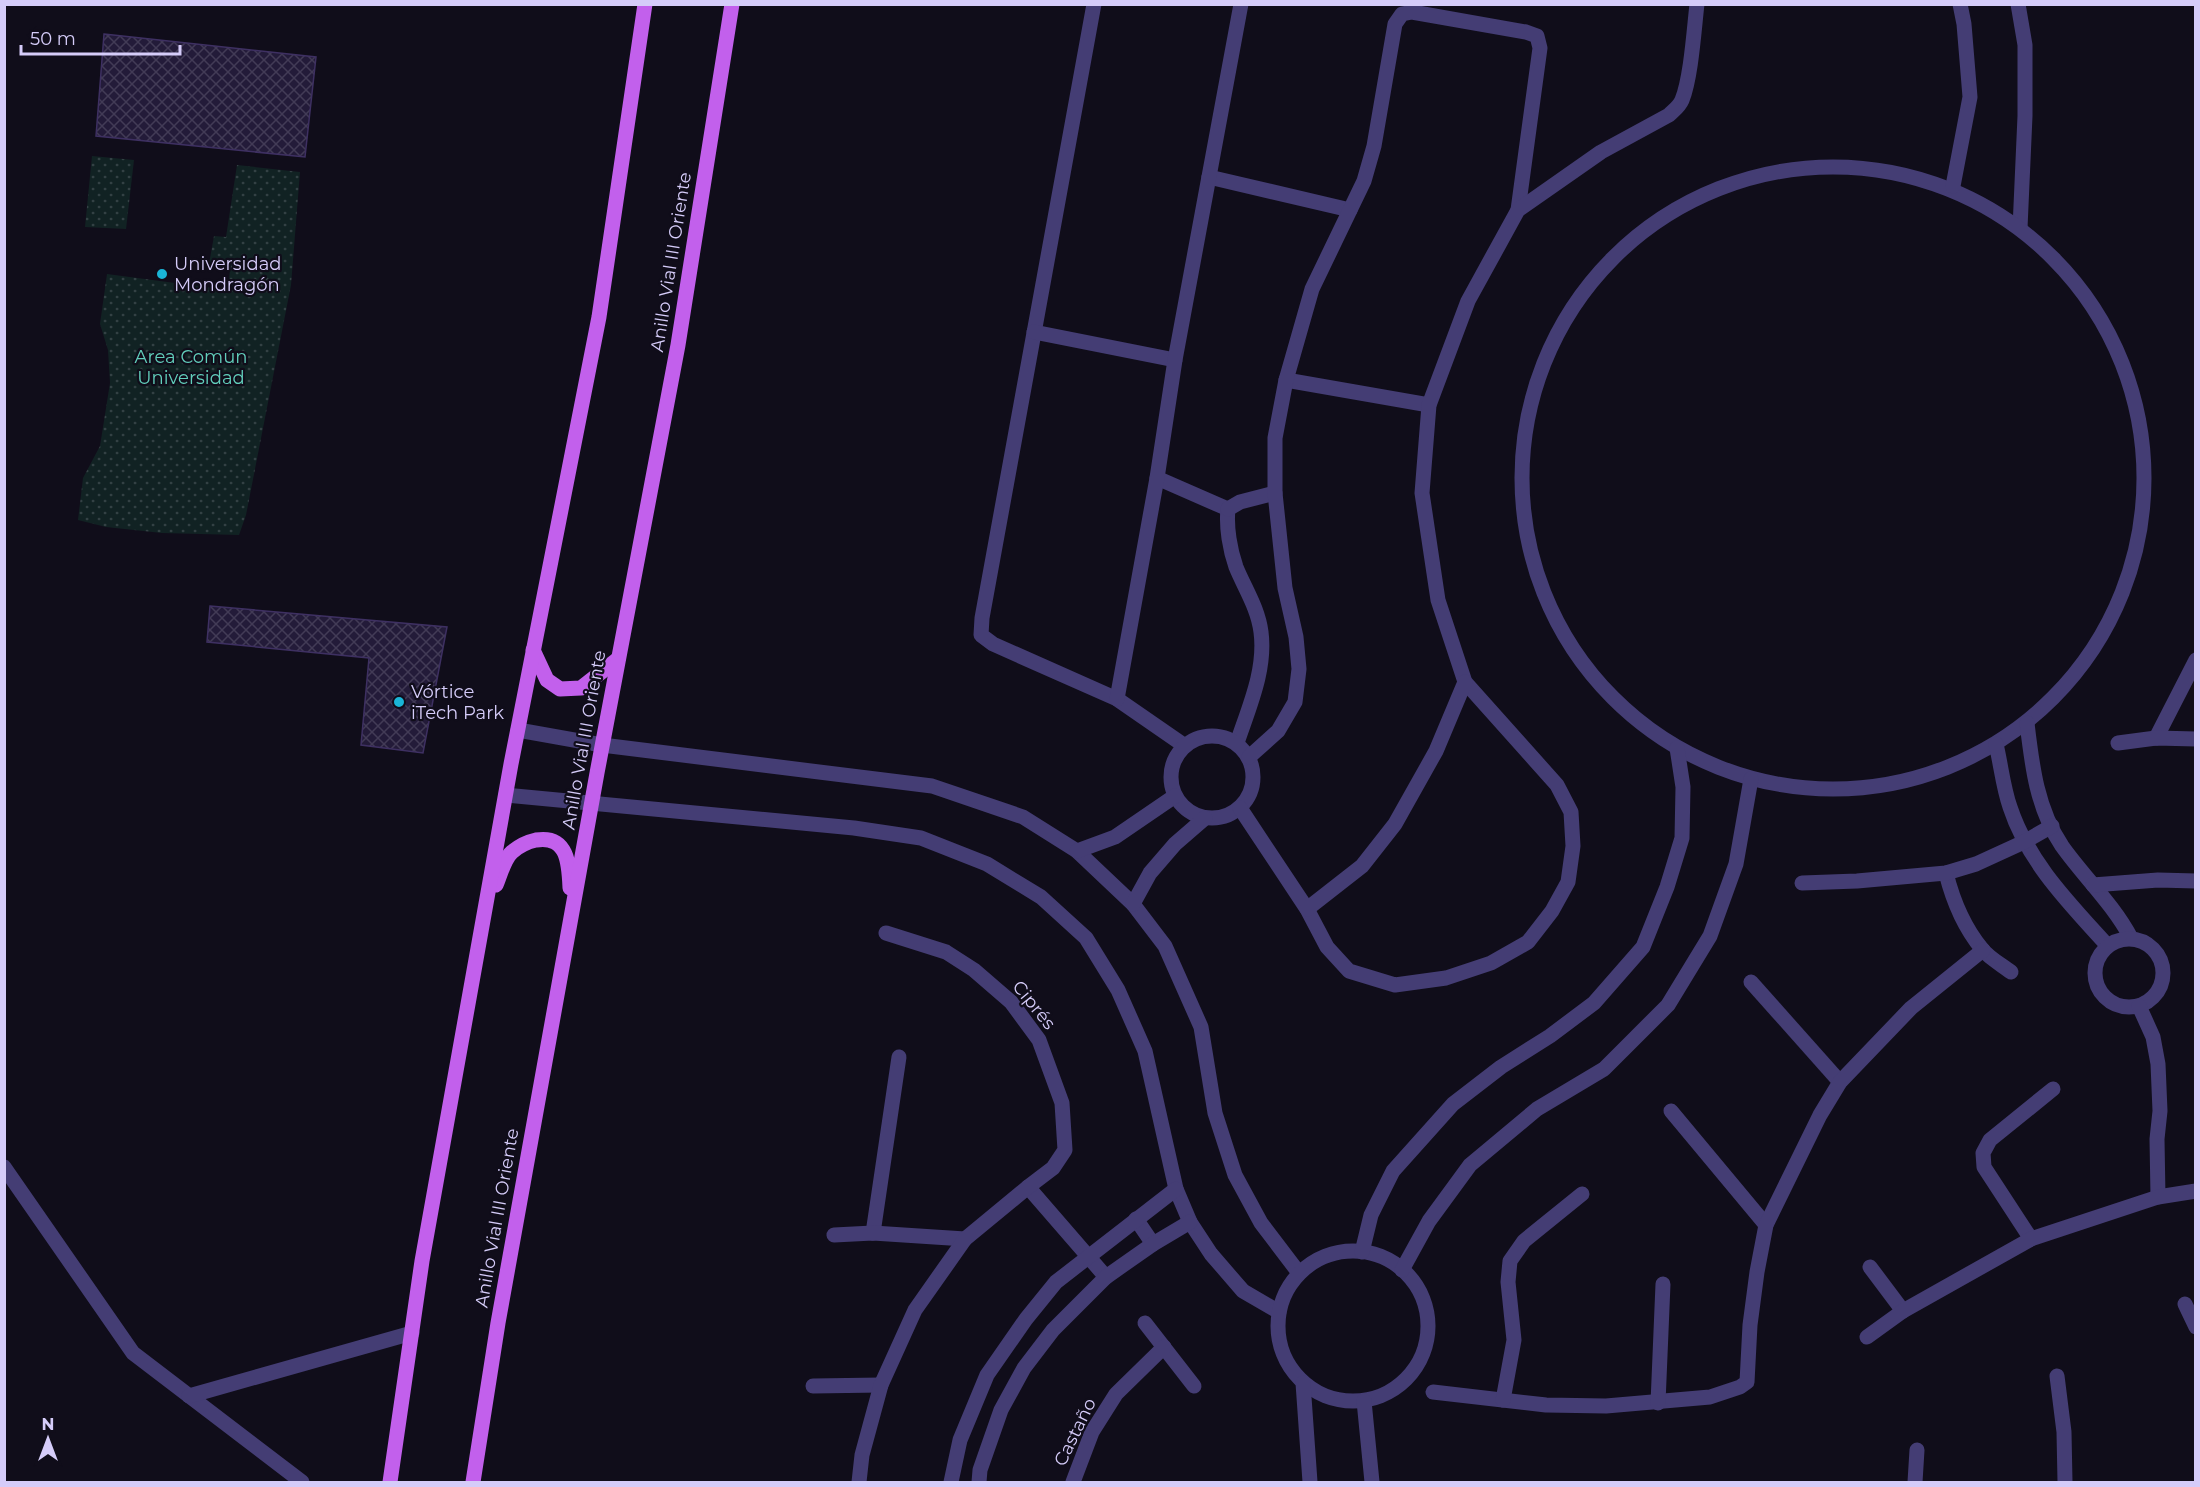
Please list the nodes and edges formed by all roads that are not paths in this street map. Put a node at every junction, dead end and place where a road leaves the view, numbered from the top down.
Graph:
1 (645, 4) edge
2 (732, 4) edge
3 (1094, 4) edge
4 (1241, 4) edge
5 (1697, 4) edge
6 (1960, 4) edge
7 (2018, 4) edge
8 (1209, 177) junction
9 (1953, 186) junction
10 (1350, 210) junction
11 (1518, 210) junction
12 (2019, 228) junction
13 (1034, 332) junction
14 (1175, 360) junction
15 (1286, 380) junction
16 (1429, 405) junction
17 (1157, 478) junction
18 (1275, 493) junction
19 (1228, 508) junction
20 (533, 650) junction
21 (618, 659) junction
22 (2196, 660) edge
23 (1465, 682) junction
24 (1117, 699) junction
25 (2027, 723) junction
26 (518, 730) junction
27 (2156, 738) junction
28 (2196, 739) edge
29 (1237, 743) junction
30 (2118, 743) dead end
31 (1996, 744) junction
32 (602, 745) junction
33 (1185, 746) junction
34 (1677, 748) junction
35 (1249, 757) junction
36 (1751, 779) junction
37 (506, 795) junction
38 (1175, 796) junction
39 (592, 804) junction
40 (1240, 808) junction
41 (1205, 818) junction
42 (2052, 826) junction
43 (2024, 842) junction
44 (1077, 851) junction
45 (1946, 873) junction
46 (2196, 881) edge
47 (1802, 883) dead end
48 (2093, 885) junction
49 (1133, 904) junction
50 (1307, 909) junction
51 (484, 914) junction
52 (572, 918) junction
53 (886, 933) dead end
54 (2131, 938) junction
55 (2107, 945) junction
56 (1983, 950) junction
57 (2011, 972) dead end
58 (1751, 982) dead end
59 (2139, 1006) junction
60 (899, 1057) dead end
61 (1840, 1082) junction
62 (2053, 1089) dead end
63 (1671, 1112) dead end
64 (4, 1167) edge
65 (1028, 1187) junction
66 (1176, 1189) junction
67 (2196, 1191) edge
68 (1582, 1194) dead end
69 (2158, 1197) junction
70 (1136, 1219) junction
71 (1190, 1222) junction
72 (1766, 1224) junction
73 (873, 1233) junction
74 (834, 1235) dead end
75 (966, 1239) junction
76 (2031, 1239) junction
77 (1153, 1244) junction
78 (1362, 1252) junction
79 (1087, 1257) junction
80 (1870, 1267) dead end
81 (1402, 1270) junction
82 (1299, 1273) junction
83 (1106, 1277) junction
84 (1663, 1284) dead end
85 (2185, 1304) dead end
86 (1903, 1311) junction
87 (1279, 1312) junction
88 (1145, 1323) dead end
89 (2196, 1328) edge
90 (412, 1333) junction
91 (1867, 1337) dead end
92 (1164, 1347) junction
93 (2056, 1376) dead end
94 (1303, 1383) junction
95 (880, 1385) junction
96 (813, 1386) dead end
97 (1194, 1386) dead end
98 (1433, 1392) dead end
99 (189, 1396) junction
100 (1503, 1400) junction
101 (1364, 1401) junction
102 (1658, 1402) junction
103 (1917, 1450) dead end
104 (302, 1482) edge
105 (390, 1482) edge
106 (473, 1482) edge
107 (859, 1482) edge
108 (951, 1482) edge
109 (979, 1482) edge
110 (1072, 1482) edge
111 (1310, 1482) edge
112 (1372, 1482) edge
113 (1916, 1482) edge
114 (2065, 1482) edge

1 - 20 main road
2 - 21 main road, Anillo Vial III Oriente
3 - 13 street
4 - 8 street
5 - 11 street
6 - 9 street
7 - 12 street
8 - 10 street
8 - 14 street
9 - 12 street
9 - 34 street
10 - 11 street
10 - 15 street
11 - 16 street
12 - 25 street
13 - 14 street
13 - 24 street
14 - 17 street
15 - 16 street
15 - 18 street
16 - 23 street
17 - 19 street
17 - 24 street
18 - 19 street
18 - 35 street
19 - 29 street
20 - 21 main road
20 - 26 main road
21 - 32 main road, Anillo Vial III Oriente
22 - 27 street
23 - 50 street
23 - 50 street
24 - 33 street
25 - 31 street
25 - 42 street
26 - 32 street
26 - 37 main road
27 - 28 street
27 - 30 street
29 - 33 street
29 - 35 street
31 - 36 street
31 - 43 street
32 - 39 main road, Anillo Vial III Oriente
32 - 44 street
33 - 38 street
34 - 36 street
34 - 78 street
35 - 40 street
36 - 81 street
37 - 39 street
37 - 51 main road
38 - 41 street
38 - 44 street
39 - 52 main road, Anillo Vial III Oriente
39 - 66 street
40 - 41 street
40 - 50 street
41 - 49 street
42 - 43 street
42 - 48 street
43 - 45 street
43 - 55 street
44 - 49 street
45 - 47 street
45 - 56 street
46 - 48 street
48 - 54 street
49 - 82 street
51 - 52 main road
51 - 90 main road
52 - 106 main road, Anillo Vial III Oriente
53 - 65 street, Ciprés
54 - 55 street
54 - 59 street
55 - 59 street
56 - 57 street
56 - 61 street
58 - 61 street
59 - 69 street
60 - 73 street
61 - 72 street
62 - 76 street
63 - 72 street
64 - 99 street
65 - 75 street, Ciprés
65 - 79 street
66 - 70 street
66 - 71 street
67 - 69 street
68 - 100 street
69 - 76 street
70 - 77 street
70 - 79 street
71 - 77 street
71 - 87 street
72 - 102 street
73 - 74 street
73 - 75 street
75 - 95 street, Ciprés
76 - 86 street
77 - 83 street
78 - 81 street
78 - 82 street
79 - 83 street
79 - 108 street
80 - 86 street
81 - 101 street
82 - 87 street
83 - 109 street
84 - 102 street
85 - 89 street
86 - 91 street
87 - 94 street
88 - 92 street
90 - 99 street
90 - 105 main road
92 - 97 street
92 - 110 street, Castaño
93 - 114 street
94 - 101 street
94 - 111 street
95 - 96 street
95 - 107 street, Ciprés
98 - 100 street
99 - 104 street
100 - 102 street
101 - 112 street
103 - 113 street

